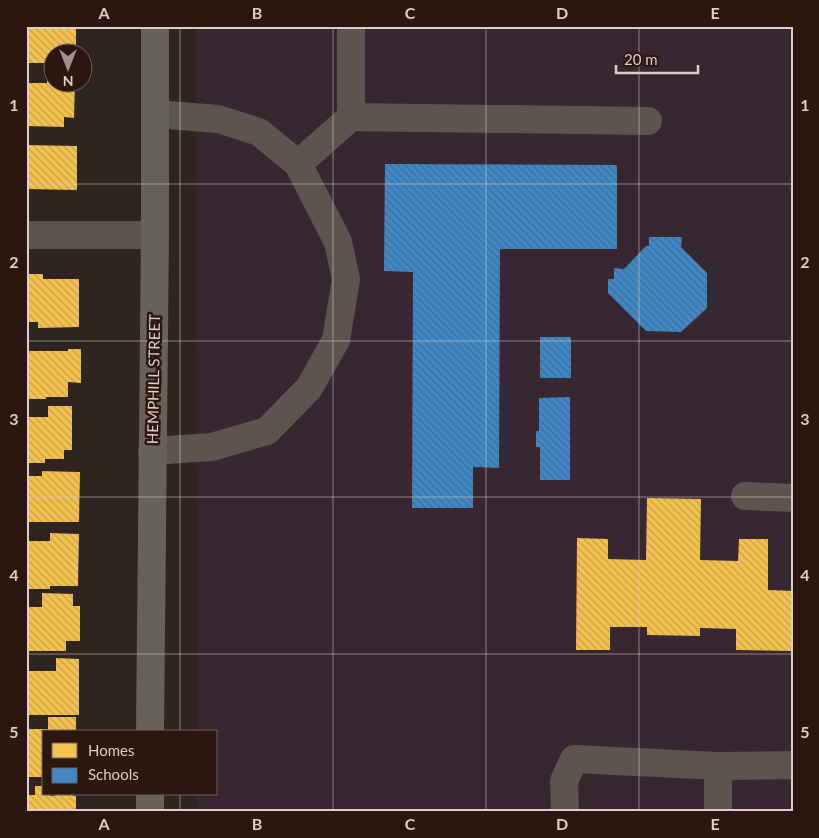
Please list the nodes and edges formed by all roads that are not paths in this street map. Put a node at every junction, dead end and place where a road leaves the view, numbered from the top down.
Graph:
1 (155, 26) edge
2 (351, 26) edge
3 (155, 114) junction
4 (351, 118) junction
5 (648, 121) dead end
6 (298, 164) junction
7 (26, 235) edge
8 (155, 235) junction
9 (152, 451) junction
10 (745, 496) dead end
11 (793, 498) edge
12 (150, 730) edge
13 (793, 765) edge
14 (718, 766) junction
15 (150, 796) edge
16 (150, 812) edge
17 (565, 812) edge
18 (718, 812) edge

1 - 3 main road, HEMPHILL STREET
2 - 4 street
3 - 6 street
3 - 8 main road, HEMPHILL STREET
4 - 5 street
4 - 6 street
6 - 9 street
7 - 8 street
8 - 9 main road, HEMPHILL STREET
9 - 12 main road, HEMPHILL STREET
10 - 11 street
13 - 14 street
14 - 17 street
14 - 18 street
15 - 16 main road

